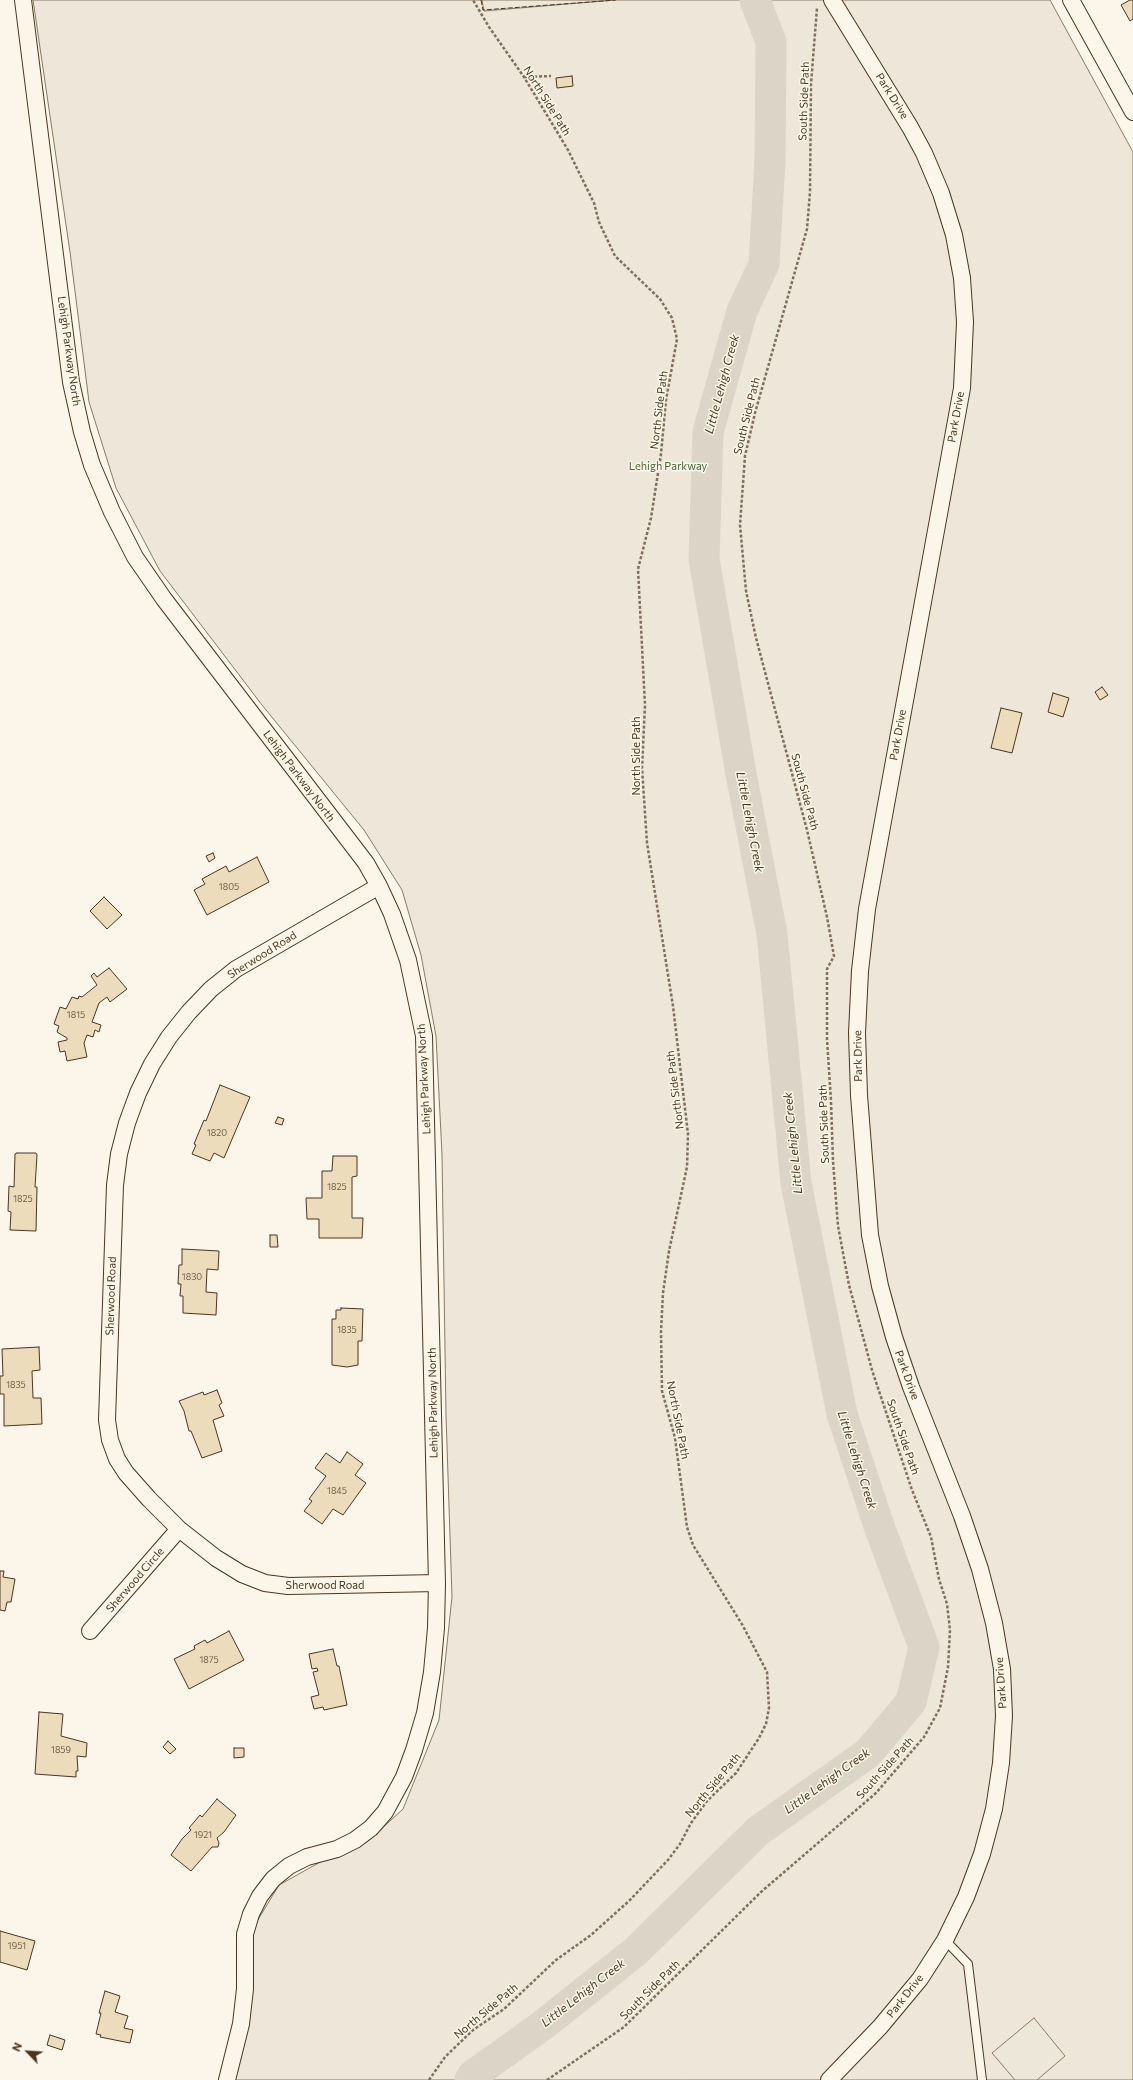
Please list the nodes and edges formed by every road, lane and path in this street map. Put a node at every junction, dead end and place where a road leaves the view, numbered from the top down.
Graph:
1 (23, 0) edge
2 (473, 0) edge
3 (832, 0) edge
4 (1071, 0) edge
5 (817, 7) dead end
6 (551, 76) dead end
7 (524, 77) junction
8 (1133, 112) edge
9 (379, 886) junction
10 (180, 1529) junction
11 (436, 1584) junction
12 (90, 1630) dead end
13 (945, 1940) junction
14 (227, 2080) edge
15 (429, 2080) edge
16 (547, 2080) edge
17 (829, 2080) edge
18 (982, 2080) edge

1 - 9 street, Lehigh Parkway North
2 - 7 path, North Side Path
3 - 13 street, Park Drive
4 - 8 street
5 - 16 path, South Side Path
6 - 7 path
7 - 15 path, North Side Path
9 - 10 street, Sherwood Road
9 - 11 street, Lehigh Parkway North
10 - 11 street, Sherwood Road
10 - 12 street, Sherwood Circle
11 - 14 street, Lehigh Parkway North
13 - 17 street, Park Drive
13 - 18 lane

